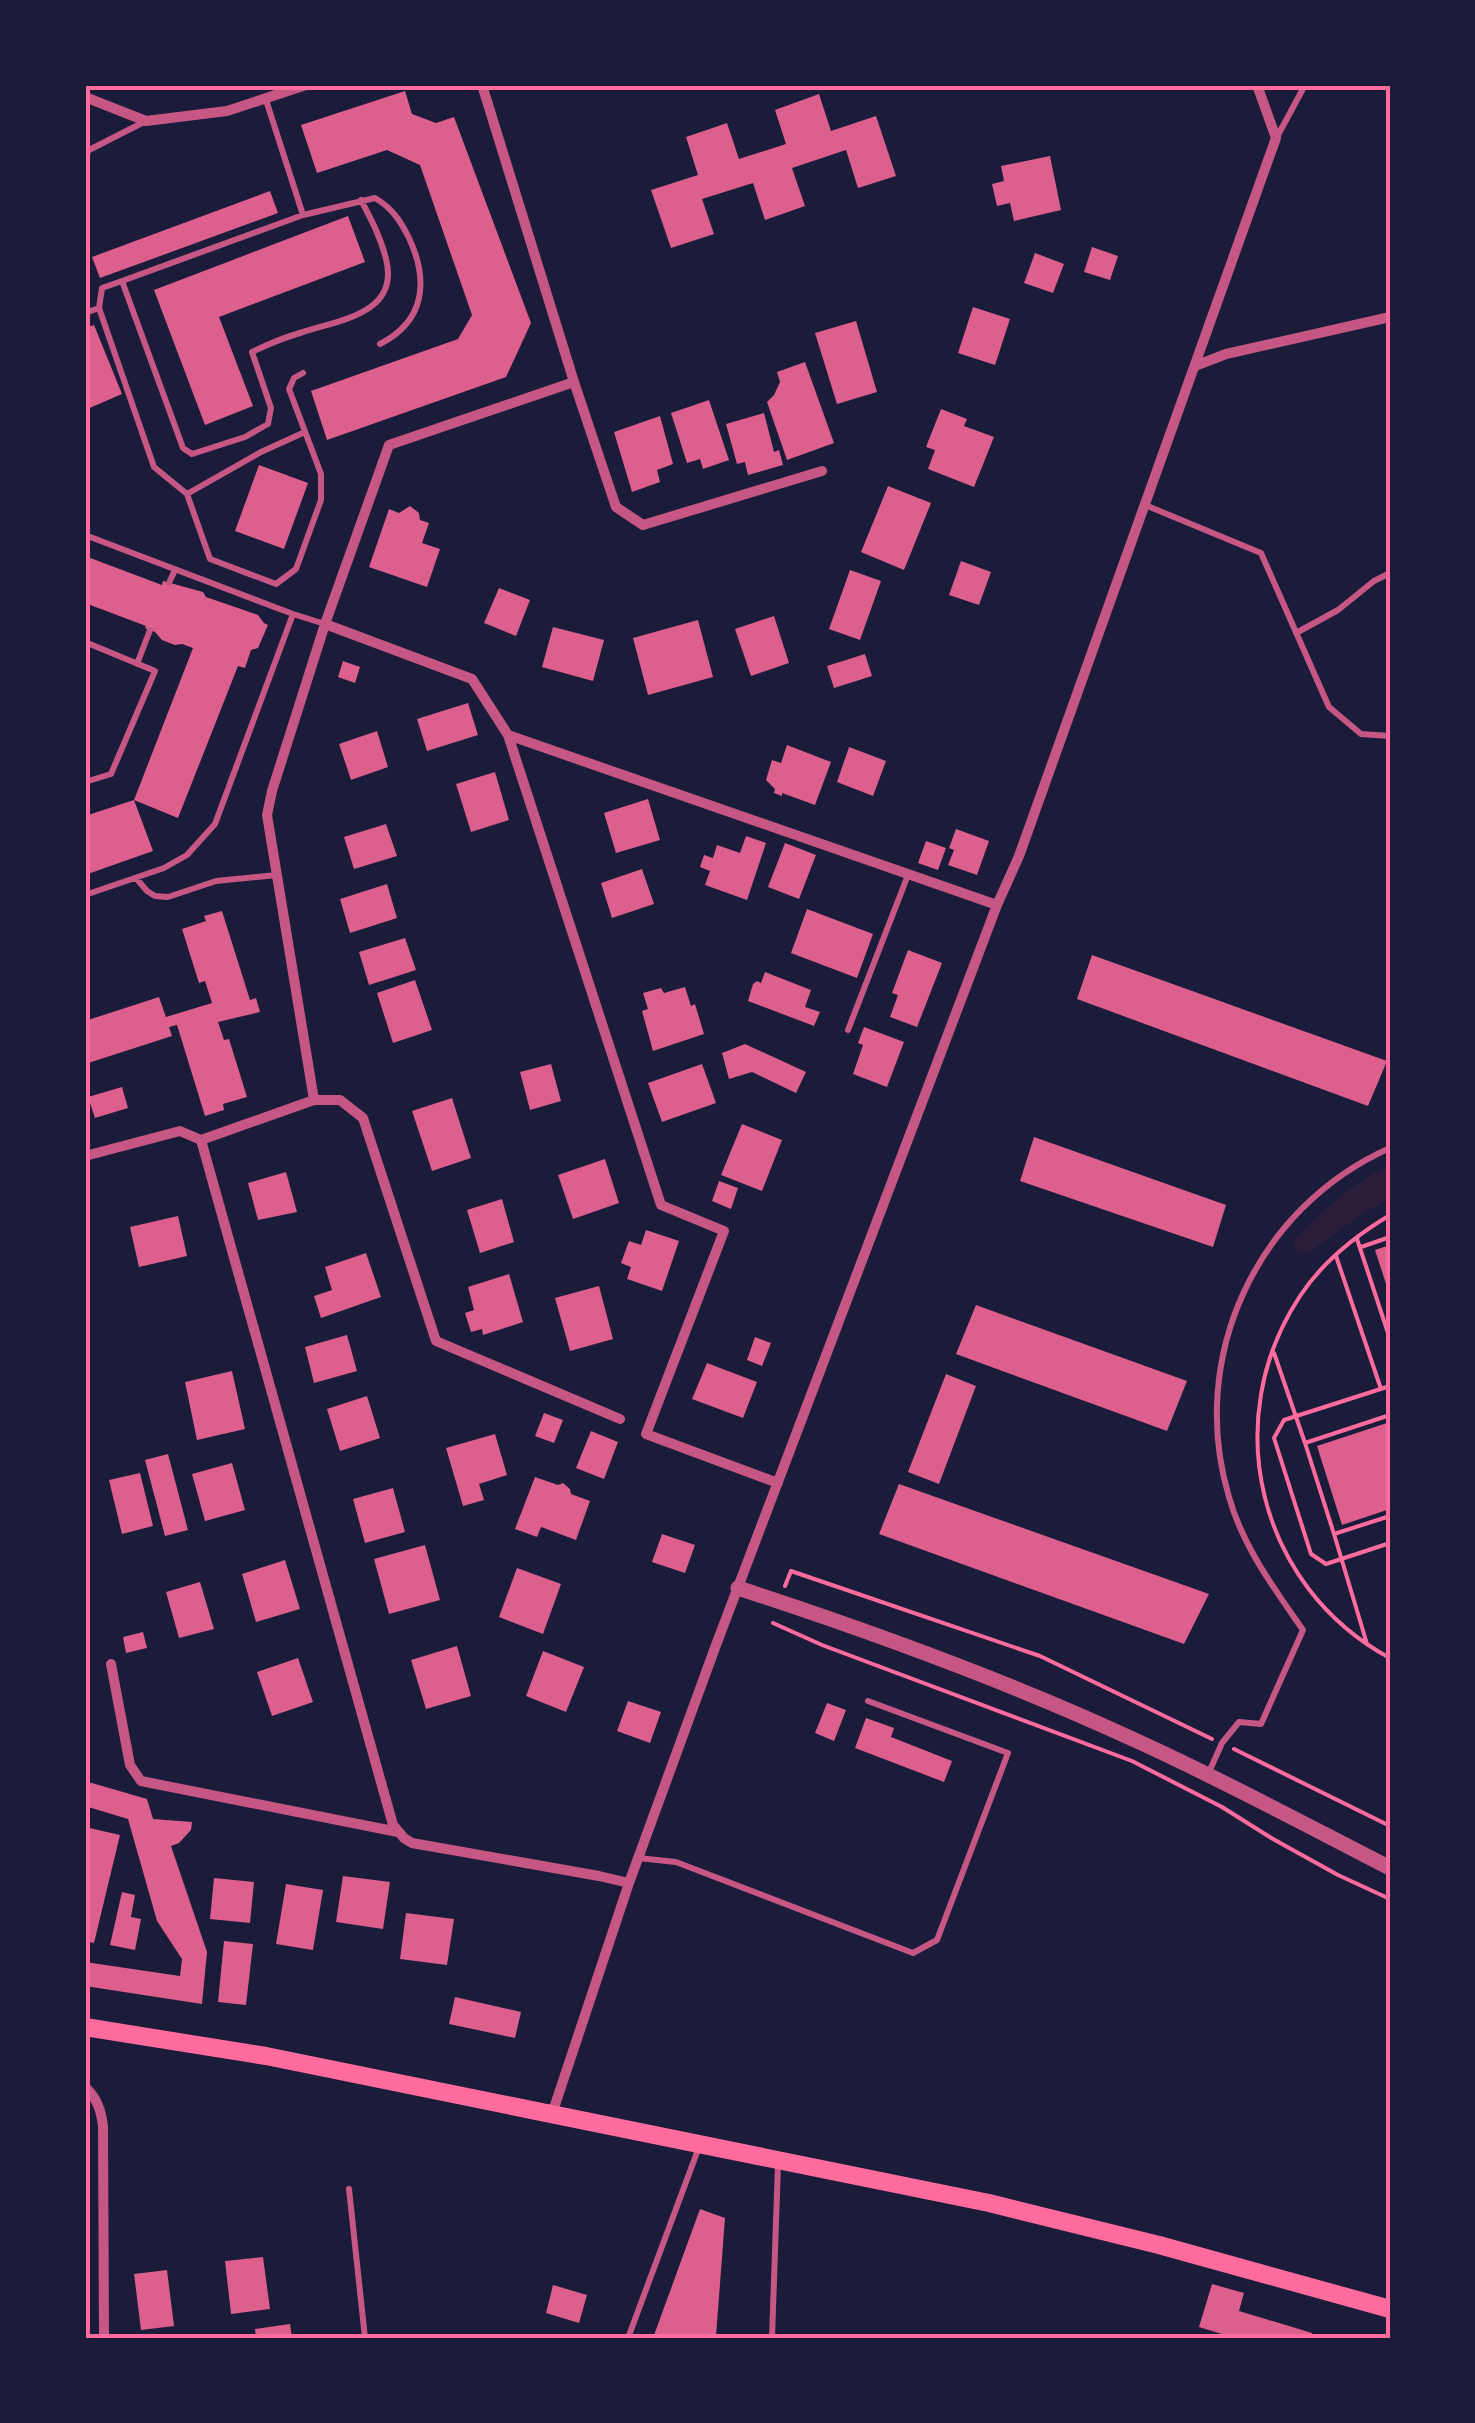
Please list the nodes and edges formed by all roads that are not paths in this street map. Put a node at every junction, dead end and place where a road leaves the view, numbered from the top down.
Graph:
1 (306, 85) edge
2 (482, 85) edge
3 (1257, 85) edge
4 (1305, 85) edge
5 (85, 97) edge
6 (265, 98) junction
7 (146, 121) junction
8 (1276, 138) junction
9 (85, 158) edge
10 (362, 200) junction
11 (303, 215) junction
12 (122, 281) junction
13 (99, 308) junction
14 (85, 314) edge
15 (1390, 318) edge
16 (380, 344) dead end
17 (1195, 366) junction
18 (303, 373) dead end
19 (574, 382) junction
20 (305, 432) junction
21 (822, 471) dead end
22 (188, 494) junction
23 (1145, 506) junction
24 (85, 536) edge
25 (175, 570) junction
26 (1390, 573) edge
27 (170, 583) dead end
28 (292, 614) junction
29 (325, 624) junction
30 (150, 630) dead end
31 (1296, 632) junction
32 (85, 642) edge
33 (137, 664) junction
34 (508, 735) junction
35 (1390, 736) edge
36 (85, 782) edge
37 (278, 875) junction
38 (908, 875) junction
39 (136, 878) junction
40 (85, 895) edge
41 (997, 905) junction
42 (848, 1030) dead end
43 (314, 1100) junction
44 (202, 1140) junction
45 (1390, 1148) edge
46 (85, 1156) edge
47 (620, 1419) dead end
48 (778, 1483) junction
49 (738, 1588) junction
50 (112, 1664) dead end
51 (868, 1701) dead end
52 (1208, 1775) junction
53 (398, 1832) junction
54 (638, 1858) junction
55 (1390, 1868) edge
56 (628, 1884) junction
57 (85, 2028) edge
58 (85, 2086) edge
59 (552, 2114) junction
60 (700, 2143) junction
61 (778, 2159) junction
62 (349, 2190) dead end
63 (1390, 2309) edge
64 (104, 2338) edge
65 (365, 2338) edge
66 (628, 2338) edge
67 (772, 2338) edge

1 - 6 street
2 - 19 street
3 - 8 street
4 - 8 lane
5 - 7 street
6 - 7 street
6 - 11 lane
7 - 9 lane
8 - 17 street
10 - 11 lane
10 - 12 lane
10 - 16 lane
11 - 12 lane
12 - 13 lane
13 - 14 lane
13 - 22 lane
15 - 17 street
17 - 23 street
18 - 20 lane
19 - 21 street
19 - 29 street
20 - 22 lane
20 - 22 lane
23 - 31 lane
23 - 41 street
24 - 25 lane
25 - 27 lane
25 - 28 lane
26 - 31 lane
28 - 29 lane
28 - 39 lane
29 - 34 street
29 - 37 street
30 - 33 lane
31 - 35 lane
32 - 33 lane
33 - 36 lane
34 - 38 street
34 - 48 street
37 - 39 lane
37 - 43 street
38 - 41 street
38 - 42 lane
39 - 40 lane
41 - 48 street
43 - 44 street
43 - 47 street
44 - 46 street
44 - 53 street
45 - 52 lane
48 - 49 street
49 - 52 street
49 - 54 street
50 - 53 street
51 - 54 lane
52 - 55 street
53 - 56 street
54 - 56 street
56 - 59 street
57 - 59 main road
58 - 64 street
59 - 60 main road
60 - 61 main road
60 - 66 lane
61 - 63 main road
61 - 67 lane
62 - 65 lane

